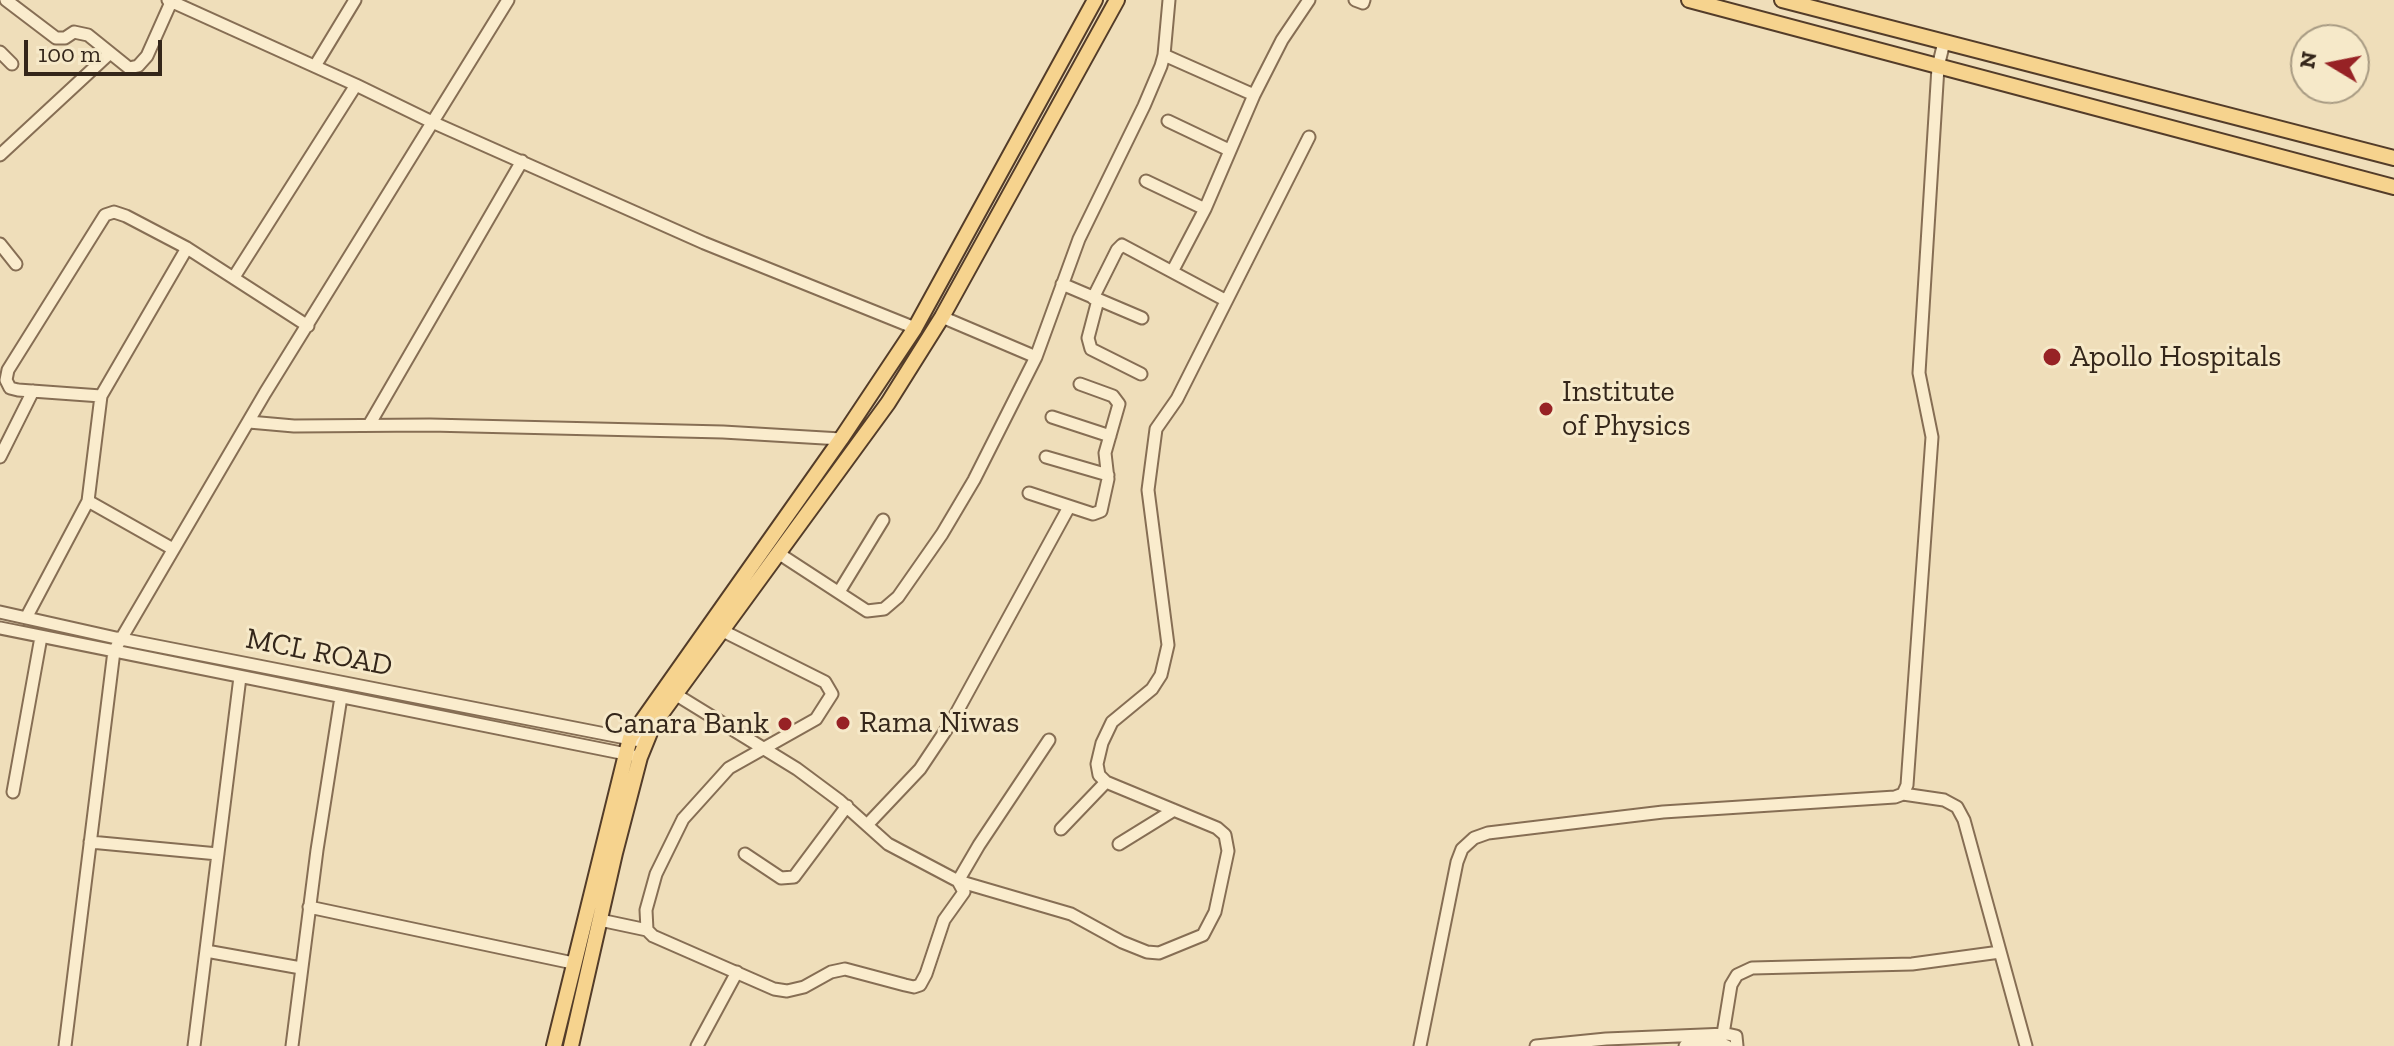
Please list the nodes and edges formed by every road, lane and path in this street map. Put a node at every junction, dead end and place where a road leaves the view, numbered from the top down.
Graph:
1 (6, 0) edge
2 (355, 0) edge
3 (508, 0) edge
4 (1095, 0) edge
5 (1117, 0) edge
6 (1169, 0) edge
7 (1309, 0) edge
8 (1355, 0) edge
9 (1364, 0) edge
10 (1689, 0) edge
11 (1782, 0) edge
12 (170, 1) edge
13 (1944, 42) junction
14 (0, 52) edge
15 (109, 54) junction
16 (1164, 55) junction
17 (12, 64) dead end
18 (315, 66) junction
19 (1938, 67) junction
20 (356, 85) junction
21 (1254, 95) junction
22 (1168, 121) dead end
23 (432, 122) junction
24 (1309, 137) dead end
25 (1229, 150) junction
26 (0, 155) edge
27 (2394, 158) edge
28 (522, 161) junction
29 (1146, 181) dead end
30 (2394, 187) edge
31 (1205, 209) junction
32 (0, 244) edge
33 (187, 248) junction
34 (16, 264) dead end
35 (1173, 270) junction
36 (234, 277) junction
37 (1062, 284) junction
38 (1095, 299) junction
39 (1225, 300) junction
40 (942, 317) junction
41 (1142, 318) dead end
42 (308, 326) junction
43 (915, 328) junction
44 (1036, 357) junction
45 (1141, 374) dead end
46 (1080, 384) dead end
47 (33, 391) junction
48 (101, 396) junction
49 (869, 396) junction
50 (885, 407) junction
51 (1052, 417) dead end
52 (249, 422) junction
53 (369, 425) junction
54 (1110, 436) junction
55 (841, 439) junction
56 (0, 457) edge
57 (1046, 457) dead end
58 (1108, 475) junction
59 (1029, 493) dead end
60 (88, 501) junction
61 (1069, 507) junction
62 (883, 520) dead end
63 (173, 549) junction
64 (778, 553) junction
65 (839, 592) junction
66 (0, 612) edge
67 (26, 618) junction
68 (0, 628) edge
69 (723, 631) junction
70 (41, 637) junction
71 (121, 639) junction
72 (114, 651) junction
73 (240, 677) junction
74 (675, 694) junction
75 (341, 697) junction
76 (630, 738) junction
77 (1049, 740) dead end
78 (646, 742) junction
79 (762, 749) junction
80 (624, 754) junction
81 (640, 757) junction
82 (1106, 782) junction
83 (13, 792) dead end
84 (1903, 794) junction
85 (847, 806) junction
86 (1174, 810) junction
87 (867, 825) junction
88 (1061, 829) dead end
89 (90, 842) junction
90 (1119, 844) dead end
91 (218, 854) junction
92 (745, 854) dead end
93 (958, 881) junction
94 (309, 907) junction
95 (600, 920) junction
96 (647, 930) junction
97 (206, 951) junction
98 (2000, 952) junction
99 (573, 963) junction
100 (301, 968) junction
101 (737, 972) junction
102 (1723, 1034) junction
103 (65, 1046) edge
104 (194, 1046) edge
105 (292, 1046) edge
106 (554, 1046) edge
107 (571, 1046) edge
108 (697, 1046) edge
109 (1420, 1046) edge
110 (1536, 1046) edge
111 (1685, 1046) edge
112 (1727, 1046) edge
113 (1737, 1046) edge
114 (2026, 1046) edge

1 - 15 street
2 - 18 street
3 - 23 street
4 - 43 main road
5 - 40 main road
6 - 16 street
7 - 21 street
8 - 9 street
10 - 19 main road
11 - 13 main road
12 - 15 street
12 - 18 street
13 - 19 street
13 - 27 main road
14 - 17 street
15 - 26 street
16 - 21 street
16 - 37 street
18 - 20 street
19 - 30 main road
19 - 84 street
20 - 23 street
20 - 36 street
21 - 25 street
22 - 25 street
23 - 28 street
23 - 42 street
24 - 39 street
25 - 31 street
28 - 43 street
28 - 53 street
29 - 31 street
31 - 35 street
32 - 34 street
33 - 36 street
33 - 47 street
33 - 48 street
35 - 38 street
35 - 39 street
36 - 42 street
37 - 38 street
37 - 44 street
38 - 41 street
38 - 45 street
39 - 82 street
40 - 44 street
40 - 50 main road
42 - 52 street
43 - 49 main road
44 - 65 street
46 - 54 street
47 - 48 street
47 - 56 street
48 - 60 street
49 - 50 main road
49 - 55 main road
50 - 64 main road
51 - 54 street
52 - 53 street
52 - 63 street
53 - 55 street
54 - 58 street
55 - 76 main road
57 - 58 street
58 - 61 street
59 - 61 street
60 - 63 street
60 - 67 street
61 - 87 street
62 - 65 street
63 - 71 street
64 - 65 street
64 - 69 main road
66 - 67 street, MCL ROAD
67 - 71 street, MCL ROAD
68 - 70 street, MCL ROAD
69 - 74 main road
69 - 79 street
70 - 72 street, MCL ROAD
70 - 83 street
71 - 72 street
71 - 76 street, MCL ROAD
72 - 73 street, MCL ROAD
72 - 89 street
73 - 75 street, MCL ROAD
73 - 91 street
74 - 78 main road
74 - 79 street
75 - 80 street, MCL ROAD
75 - 94 street
76 - 78 street, MCL ROAD
76 - 80 main road
77 - 93 street
78 - 81 main road
79 - 85 street
79 - 96 street
80 - 81 street, MCL ROAD
80 - 99 main road
81 - 95 main road
82 - 86 street
82 - 88 street
84 - 98 street
84 - 109 street
85 - 87 street
85 - 92 street
86 - 90 street
86 - 93 street
87 - 93 street
89 - 91 street
89 - 103 street
91 - 97 street
93 - 101 street
94 - 99 street
94 - 100 street
95 - 96 street
95 - 107 main road
96 - 101 street
97 - 100 street
97 - 104 street
98 - 102 street
98 - 114 street
99 - 106 main road
100 - 105 street
101 - 108 street
102 - 110 street
102 - 113 street
111 - 112 street

